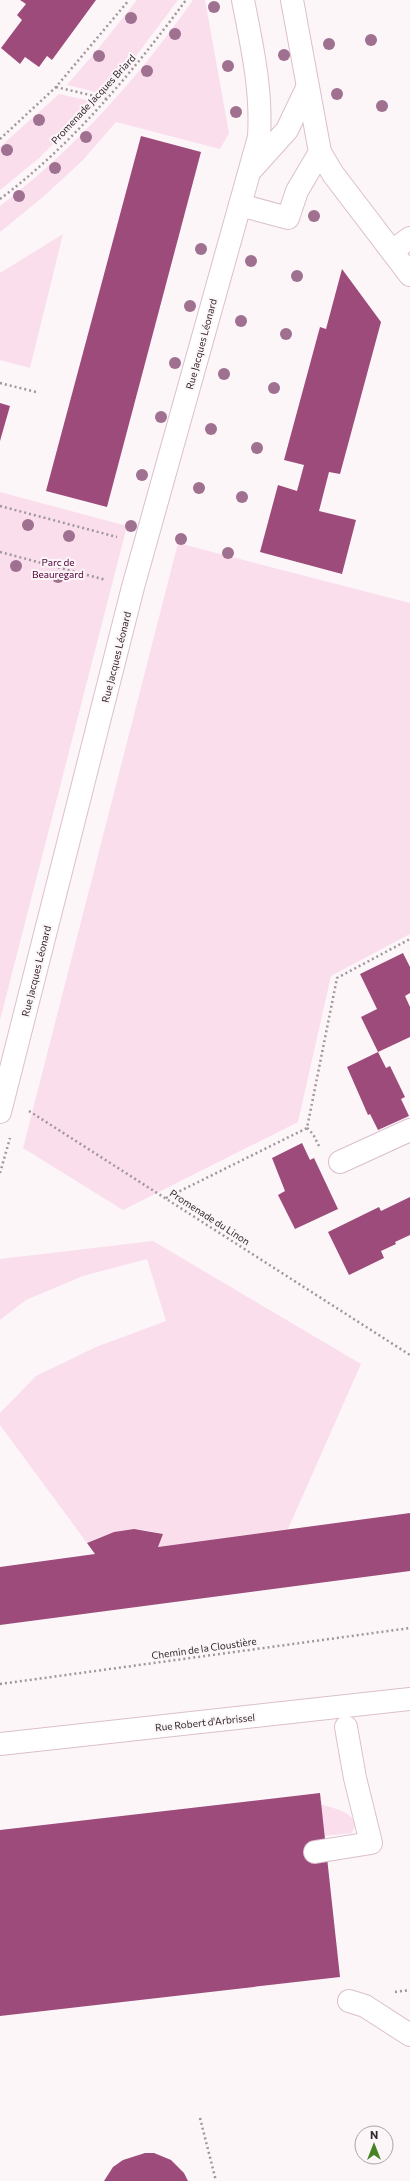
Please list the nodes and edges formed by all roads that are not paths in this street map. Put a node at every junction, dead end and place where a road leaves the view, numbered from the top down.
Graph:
1 (243, 0) edge
2 (292, 0) edge
3 (307, 88) junction
4 (320, 152) junction
5 (250, 171) junction
6 (240, 205) junction
7 (410, 238) edge
8 (392, 251) junction
9 (410, 275) edge
10 (2, 1104) edge
11 (410, 1130) edge
12 (340, 1162) dead end
13 (410, 1699) edge
14 (346, 1726) dead end
15 (0, 1744) edge
16 (315, 1852) dead end
17 (349, 2001) dead end
18 (410, 2034) edge

1 - 5 street, Rue Jacques Léonard
2 - 3 street
3 - 4 street
3 - 5 street, Rue Jacques Léonard
4 - 6 street
4 - 8 street
5 - 6 street, Rue Jacques Léonard
6 - 10 street, Rue Jacques Léonard
7 - 8 street
8 - 9 street
11 - 12 street
13 - 15 street, Rue Robert d'Arbrissel
14 - 16 street
17 - 18 street

